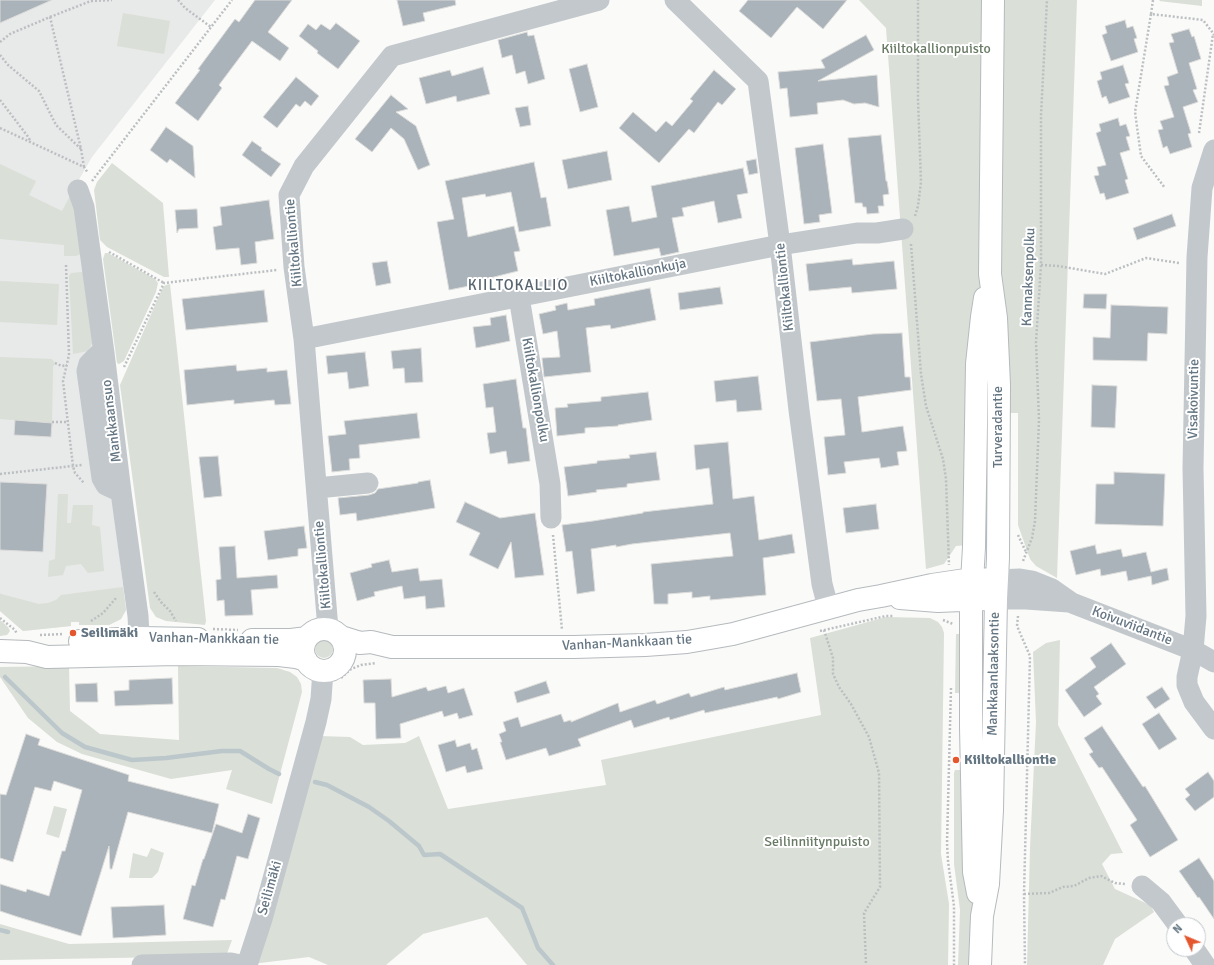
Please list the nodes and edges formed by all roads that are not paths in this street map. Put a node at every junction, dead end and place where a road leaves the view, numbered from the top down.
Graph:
1 (599, 0) edge
2 (675, 0) edge
3 (993, 0) edge
4 (1214, 150) edge
5 (84, 187) road end
6 (909, 228) road end
7 (780, 245) junction
8 (1205, 253) edge
9 (990, 274) junction
10 (519, 297) junction
11 (304, 338) junction
12 (104, 353) junction
13 (368, 483) dead end
14 (317, 488) junction
15 (121, 492) junction
16 (551, 518) road end
17 (996, 589) junction
18 (965, 593) junction
19 (881, 596) junction
20 (823, 609) junction
21 (334, 633) junction
22 (307, 638) junction
23 (139, 646) junction
24 (392, 647) junction
25 (1193, 650) junction
26 (1214, 650) edge
27 (0, 651) edge
28 (1214, 662) edge
29 (323, 664) junction
30 (1214, 729) edge
31 (1142, 886) road end
32 (982, 916) junction
33 (1172, 917) edge
34 (142, 965) edge
35 (240, 965) edge
36 (247, 965) edge
37 (980, 965) edge

1 - 11 street, Kiiltokalliontie
2 - 7 street, Kiiltokalliontie
3 - 9 main road, Turveradantie
4 - 8 street, Visakoivuntie
5 - 12 street, Mankkaansuo
6 - 7 street, Kiiltokallionkuja
7 - 10 street, Kiiltokallionkuja
7 - 20 street, Kiiltokalliontie
8 - 25 street, Visakoivuntie
9 - 17 main road, Turveradantie
9 - 18 main road, Turveradantie
10 - 11 street, Kiiltokallionkuja
10 - 16 street, Kiiltokallionpolku
11 - 14 street, Kiiltokalliontie
12 - 15 street, Mankkaansuo
12 - 15 street
13 - 14 street
14 - 21 street, Kiiltokalliontie
15 - 23 street, Mankkaansuo
17 - 18 main road, Vanhan-Mankkaan tie
17 - 25 street, Koivuviidantie
17 - 32 main road, Mankkaanlaaksontie
18 - 19 main road, Vanhan-Mankkaan tie
18 - 19 main road, Vanhan-Mankkaan tie
18 - 32 main road, Mankkaanlaaksontie
19 - 20 main road, Vanhan-Mankkaan tie
20 - 24 main road, Vanhan-Mankkaan tie
21 - 22 main road
21 - 24 main road, Vanhan-Mankkaan tie
21 - 29 main road
22 - 23 main road, Vanhan-Mankkaan tie
22 - 29 main road
23 - 27 main road, Vanhan-Mankkaan tie
23 - 29 main road, Vanhan-Mankkaan tie
24 - 29 main road, Vanhan-Mankkaan tie
25 - 26 street, Koivuviidantie
25 - 28 street, Koivuviidantie
25 - 30 street, Visakoivuntie
29 - 36 street, Seilimäki
31 - 33 street
32 - 37 main road, Mankkaanlaaksontie
34 - 35 street

